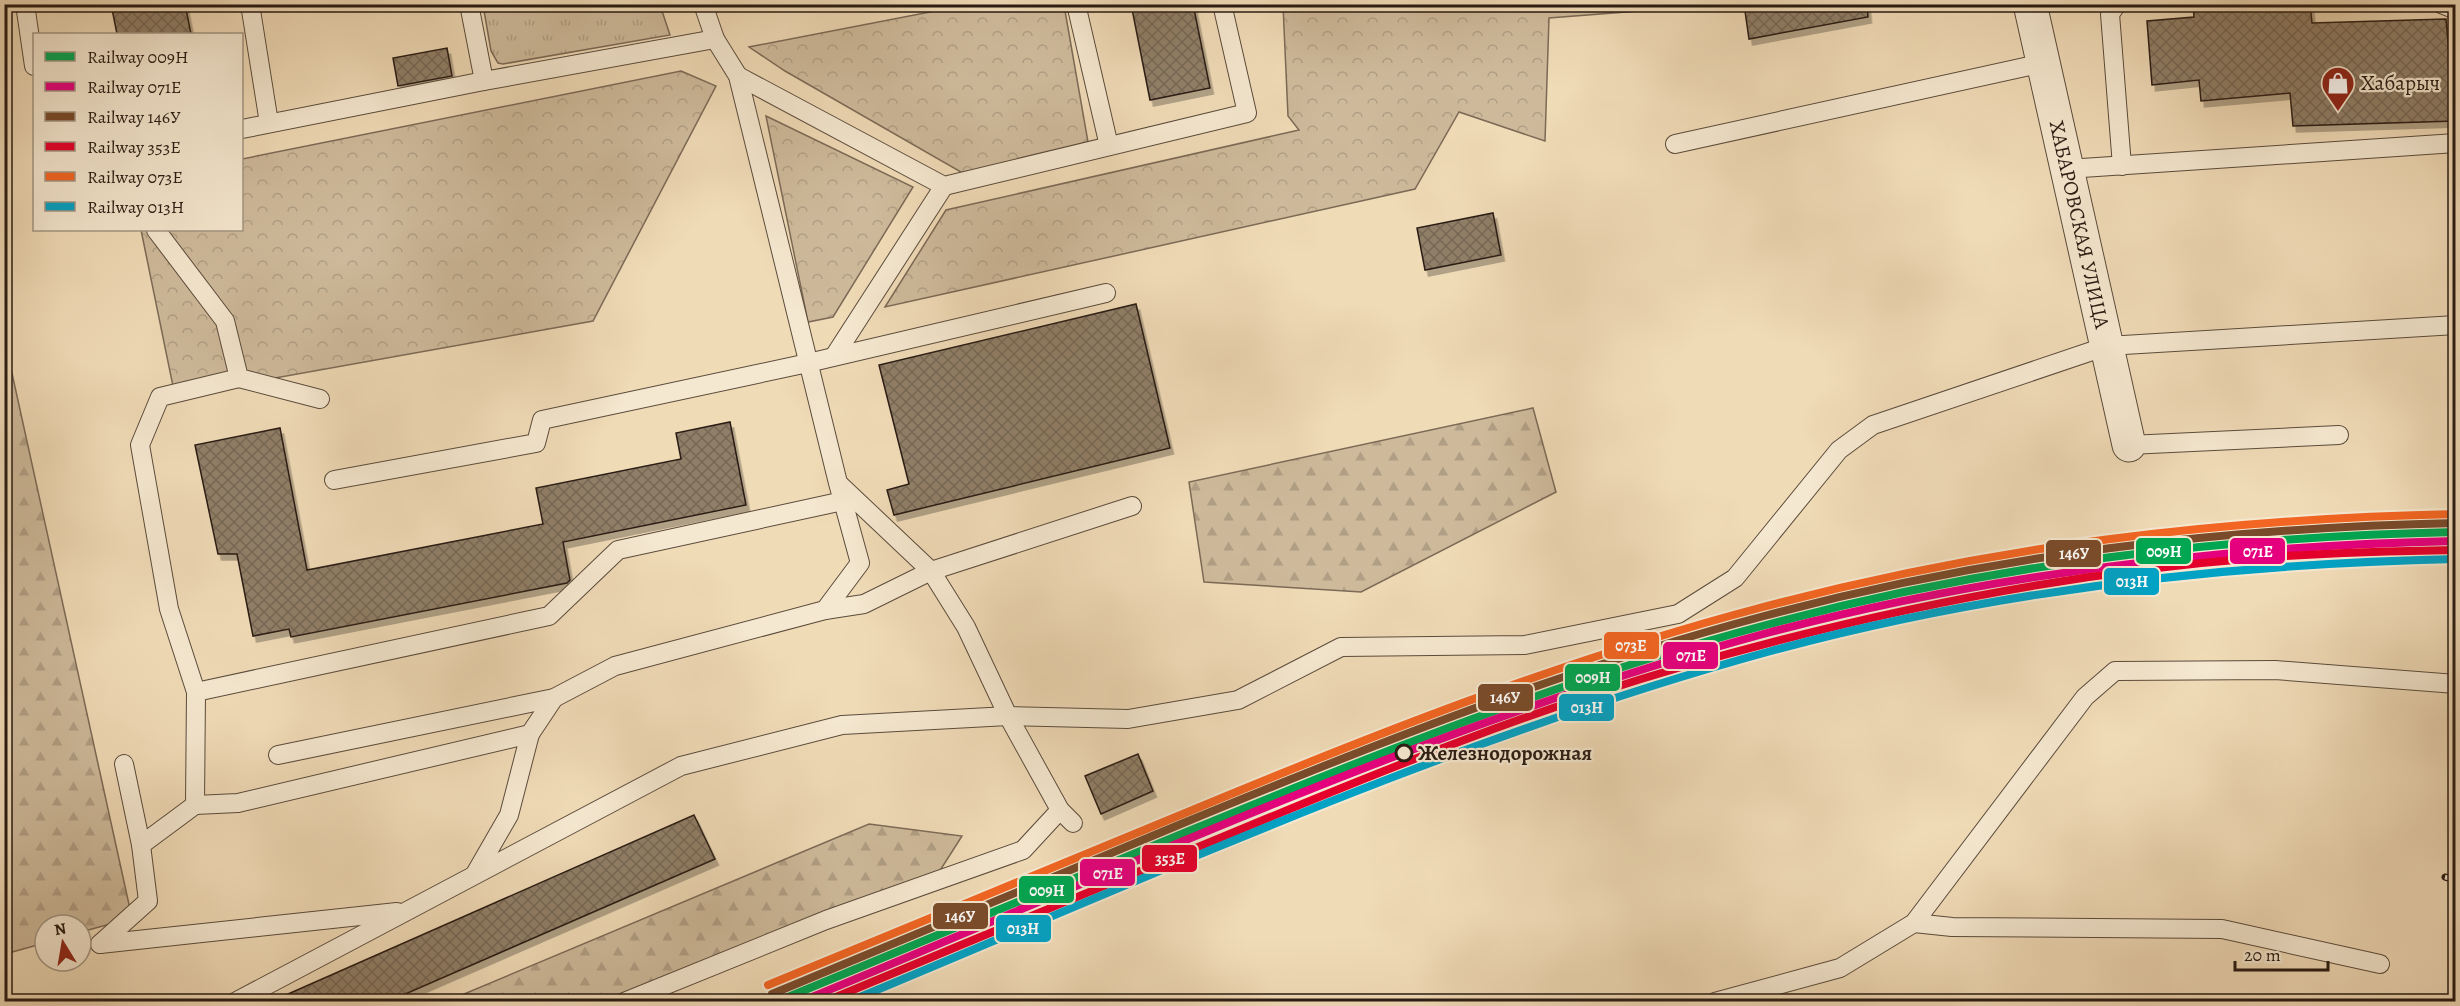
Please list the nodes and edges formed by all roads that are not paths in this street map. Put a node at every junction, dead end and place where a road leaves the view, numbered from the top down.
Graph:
1 (25, 4) edge
2 (250, 4) edge
3 (469, 4) edge
4 (703, 4) edge
5 (1076, 4) edge
6 (1222, 4) edge
7 (2030, 4) edge
8 (2118, 4) edge
9 (2441, 4) edge
10 (2456, 10) edge
11 (715, 39) junction
12 (33, 59) edge
13 (2043, 63) junction
14 (738, 76) junction
15 (484, 81) junction
16 (269, 123) junction
17 (243, 129) edge
18 (2456, 143) edge
19 (1675, 144) dead end
20 (1109, 146) junction
21 (2122, 166) junction
22 (2067, 169) junction
23 (944, 186) junction
24 (157, 231) edge
25 (1106, 293) dead end
26 (2456, 325) edge
27 (2107, 346) junction
28 (835, 356) junction
29 (808, 363) junction
30 (239, 378) junction
31 (320, 399) dead end
32 (2338, 435) dead end
33 (2129, 445) joint
34 (334, 480) dead end
35 (838, 483) junction
36 (843, 501) junction
37 (1132, 506) dead end
38 (931, 571) junction
39 (825, 610) junction
40 (2456, 684) edge
41 (196, 692) junction
42 (555, 698) junction
43 (1008, 716) junction
44 (530, 734) junction
45 (278, 755) dead end
46 (124, 764) dead end
47 (195, 805) junction
48 (141, 845) junction
49 (475, 874) junction
50 (406, 911) junction
51 (1914, 923) junction
52 (2380, 964) dead end
53 (235, 1002) edge
54 (624, 1002) edge
55 (1715, 1002) edge

1 - 12 lane
2 - 16 lane
3 - 15 lane
4 - 11 lane
5 - 20 lane
6 - 20 lane
7 - 13 street, ХАБАРОВСКАЯ УЛИЦА
8 - 21 lane
9 - 10 lane
11 - 14 lane
11 - 15 lane
13 - 19 lane
13 - 22 street, ХАБАРОВСКАЯ УЛИЦА
14 - 23 lane
14 - 29 lane
15 - 16 lane
16 - 17 lane
18 - 21 lane
20 - 23 lane
21 - 22 lane
22 - 27 street, ХАБАРОВСКАЯ УЛИЦА
23 - 28 lane
24 - 30 lane
25 - 28 lane
26 - 27 lane
27 - 33 street, ХАБАРОВСКАЯ УЛИЦА
27 - 43 lane
28 - 29 lane
29 - 34 lane
29 - 35 lane
30 - 31 lane
30 - 41 lane
32 - 33 lane
35 - 36 lane
35 - 38 lane
36 - 39 lane
36 - 41 lane
37 - 38 lane
38 - 39 lane
38 - 43 lane
39 - 42 lane
40 - 51 lane
41 - 47 lane
42 - 44 lane
42 - 45 lane
43 - 49 lane
43 - 54 lane
44 - 47 lane
44 - 49 lane
46 - 48 lane
47 - 48 lane
48 - 50 lane
49 - 50 lane
50 - 53 lane
51 - 52 lane
51 - 55 lane

